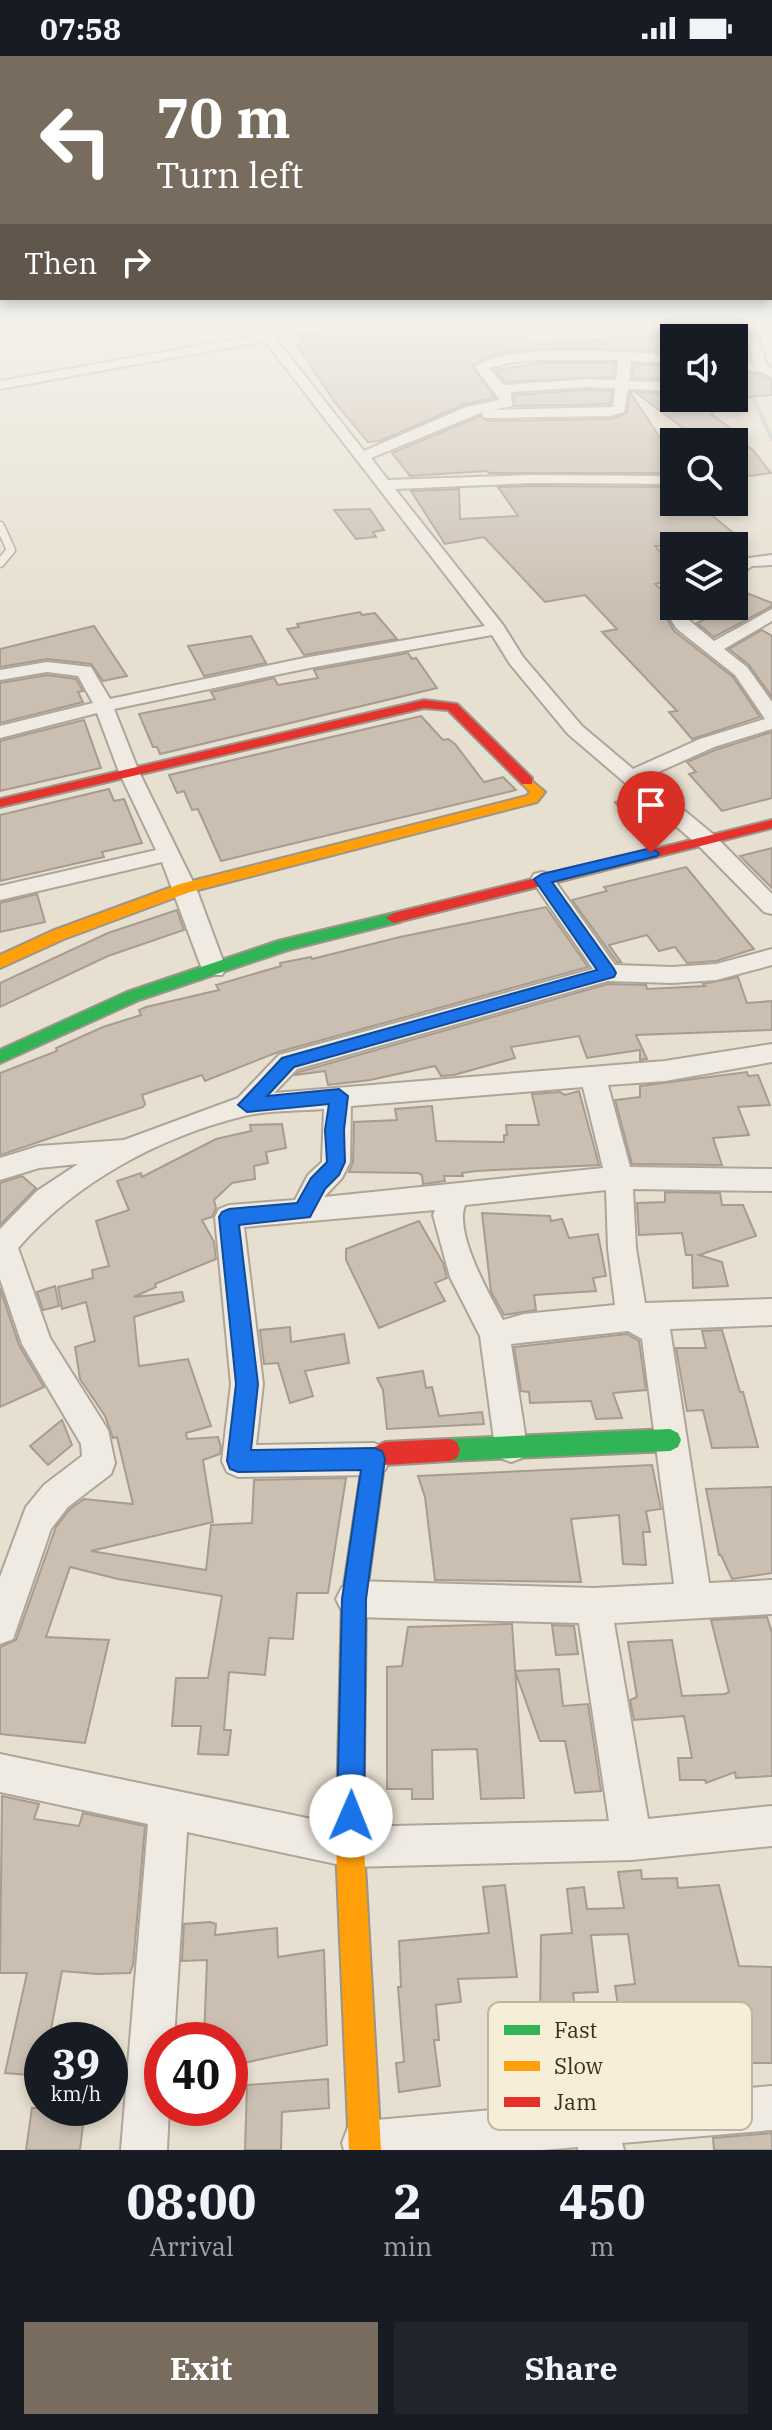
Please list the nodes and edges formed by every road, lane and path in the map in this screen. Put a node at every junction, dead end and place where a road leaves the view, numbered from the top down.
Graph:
1 (333, 420) edge
2 (447, 420) edge
3 (362, 457) junction
4 (660, 480) edge
5 (383, 485) junction
6 (0, 526) edge
7 (772, 560) edge
8 (748, 562) edge
9 (0, 563) edge
10 (772, 614) edge
11 (680, 620) edge
12 (497, 629) junction
13 (712, 649) junction
14 (0, 675) edge
15 (772, 680) edge
16 (749, 684) junction
17 (103, 704) junction
18 (772, 715) edge
19 (772, 723) edge
20 (0, 732) edge
21 (129, 772) junction
22 (631, 777) junction
23 (0, 803) edge
24 (772, 824) edge
25 (706, 840) junction
26 (169, 854) junction
27 (542, 879) junction
28 (185, 888) junction
29 (0, 893) edge
30 (772, 907) edge
31 (772, 957) edge
32 (0, 962) edge
33 (214, 969) junction
34 (608, 973) junction
35 (772, 1053) edge
36 (0, 1057) edge
37 (593, 1077) junction
38 (339, 1096) junction
39 (247, 1105) junction
40 (127, 1149) junction
41 (0, 1169) edge
42 (619, 1178) junction
43 (772, 1180) edge
44 (454, 1197) junction
45 (303, 1211) junction
46 (1, 1247) edge
47 (772, 1312) edge
48 (632, 1317) junction
49 (495, 1335) junction
50 (670, 1440) junction
51 (511, 1447) junction
52 (374, 1459) junction
53 (772, 1597) edge
54 (354, 1599) junction
55 (694, 1602) junction
56 (594, 1606) junction
57 (0, 1626) edge
58 (0, 1773) edge
59 (169, 1810) junction
60 (772, 1826) edge
61 (632, 1840) junction
62 (350, 1847) junction
63 (772, 2108) edge
64 (752, 2111) edge
65 (636, 2130) edge
66 (599, 2136) edge
67 (364, 2146) edge
68 (144, 2150) edge

1 - 3 street
2 - 3 street
3 - 5 street
4 - 5 street
5 - 12 street
6 - 9 lane
7 - 8 street
10 - 13 street
11 - 13 street
12 - 17 street
12 - 22 street
13 - 16 street
14 - 17 street
15 - 16 street
16 - 18 street
17 - 20 street
17 - 21 street
19 - 22 street
21 - 23 street
21 - 26 street
21 - 28 street
22 - 25 street
24 - 25 street
25 - 27 street
25 - 30 street
26 - 28 street
26 - 29 street
27 - 33 street
27 - 34 street
28 - 32 street
28 - 33 street
31 - 34 street
33 - 36 street
34 - 39 street
35 - 37 street
37 - 38 street
37 - 42 street
38 - 39 street
38 - 45 street
39 - 40 street
40 - 41 street
40 - 46 street
42 - 43 street
42 - 44 street
42 - 48 street
44 - 45 street
44 - 49 street
45 - 52 street
46 - 57 street
47 - 48 street
48 - 49 street
48 - 50 street
49 - 51 street
50 - 51 street
50 - 55 street
51 - 52 street
52 - 54 street
53 - 55 street
54 - 56 street
54 - 62 street
55 - 56 street
56 - 61 street
58 - 59 street
59 - 62 street
59 - 68 street
60 - 61 street
61 - 62 street
62 - 67 street
63 - 64 street
65 - 66 street
66 - 67 street

